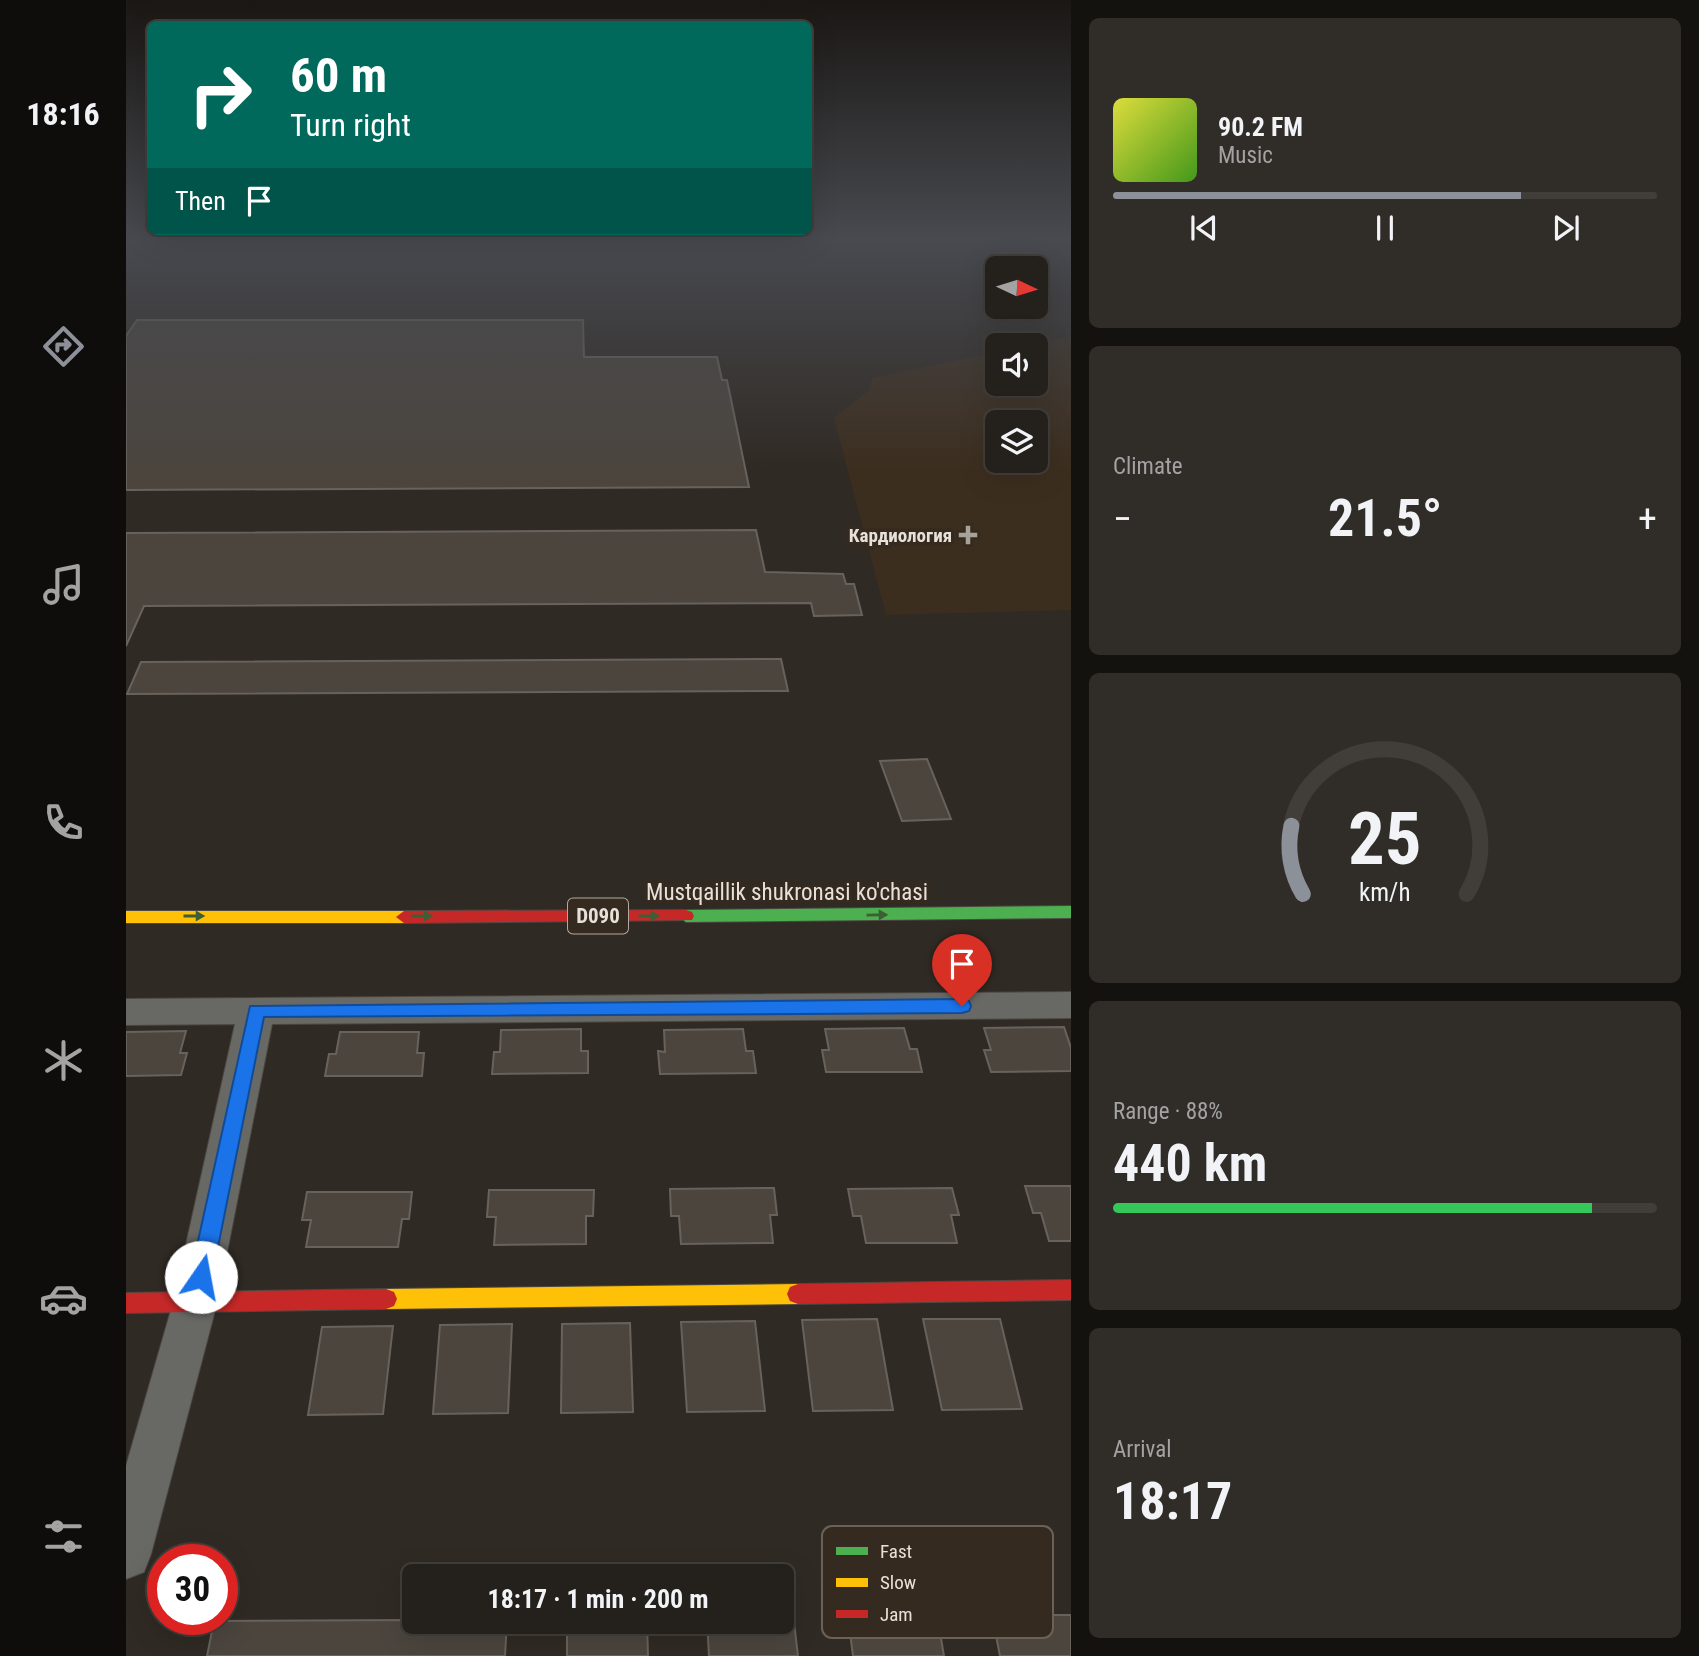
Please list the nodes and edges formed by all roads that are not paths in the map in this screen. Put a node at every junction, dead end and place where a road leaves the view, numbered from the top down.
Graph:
1 (1071, 912) edge
2 (126, 917) edge
3 (1071, 1005) edge
4 (257, 1011) junction
5 (126, 1012) edge
6 (1071, 1290) edge
7 (126, 1303) edge
8 (195, 1303) junction
9 (126, 1553) edge

2 -> 1 main road, Mustqaillik shukronasi ko'chasi / D090
3 - 4 street
4 - 5 street
4 - 8 street
6 - 8 main road
7 - 8 main road
8 - 9 street

